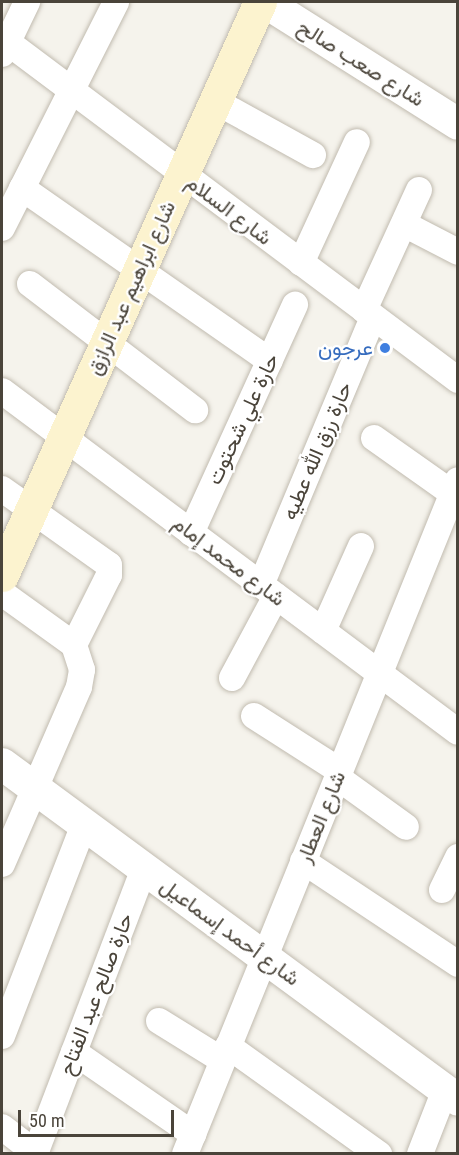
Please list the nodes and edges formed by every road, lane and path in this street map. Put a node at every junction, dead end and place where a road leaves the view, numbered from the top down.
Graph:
1 (27, 2) edge
2 (116, 2) edge
3 (260, 2) edge
4 (265, 2) edge
5 (3, 45) edge
6 (70, 90) junction
7 (215, 101) junction
8 (458, 124) edge
9 (357, 142) dead end
10 (313, 154) dead end
11 (182, 174) junction
12 (22, 188) junction
13 (419, 189) dead end
14 (404, 224) junction
15 (2, 228) edge
16 (458, 252) edge
17 (301, 263) junction
18 (139, 270) junction
19 (30, 284) dead end
20 (295, 305) dead end
21 (368, 314) junction
22 (106, 342) junction
23 (270, 361) junction
24 (458, 380) edge
25 (2, 391) edge
26 (195, 410) dead end
27 (64, 437) junction
28 (374, 438) dead end
29 (455, 487) edge
30 (2, 489) edge
31 (31, 509) junction
32 (450, 523) edge
33 (191, 533) junction
34 (361, 546) dead end
35 (2, 575) edge
36 (268, 591) junction
37 (2, 593) edge
38 (323, 631) junction
39 (74, 645) junction
40 (380, 673) junction
41 (232, 678) dead end
42 (254, 716) dead end
43 (458, 732) edge
44 (2, 764) edge
45 (338, 774) junction
46 (36, 789) junction
47 (84, 825) junction
48 (406, 827) dead end
49 (458, 857) edge
50 (303, 861) junction
51 (2, 864) edge
52 (144, 869) junction
53 (442, 890) dead end
54 (264, 957) junction
55 (458, 964) edge
56 (159, 1021) dead end
57 (2, 1036) edge
58 (74, 1052) junction
59 (225, 1053) junction
60 (451, 1095) edge
61 (2, 1127) edge
62 (194, 1145) edge
63 (36, 1153) edge
64 (379, 1154) edge
65 (420, 1154) edge

1 - 5 street
2 - 6 street
3 - 7 main road, شارع ابراهيم عبد الرازق
4 - 8 street, شارع صعب صالح
5 - 6 street, شارع السلام
6 - 11 street, شارع السلام
6 - 12 street
7 - 10 street
7 - 11 main road, شارع ابراهيم عبد الرازق
9 - 17 street
11 - 17 street, شارع السلام
11 - 18 main road, شارع ابراهيم عبد الرازق
12 - 15 street
12 - 18 street
13 - 14 street, حارة رزق الله عطيه
14 - 16 street
14 - 21 street, حارة رزق الله عطيه
17 - 21 street, شارع السلام
18 - 22 main road, شارع ابراهيم عبد الرازق
18 - 23 street
19 - 22 street
20 - 23 street, حارة علي شحتوت
21 - 24 street, شارع السلام
21 - 36 street, حارة رزق الله عطيه
22 - 26 street
22 - 27 main road, شارع ابراهيم عبد الرازق
23 - 33 street, حارة علي شحتوت
25 - 27 street, شارع محمد إمام
27 - 31 main road, شارع ابراهيم عبد الرازق
27 - 33 street, شارع محمد إمام
28 - 29 street
29 - 32 street, شارع العطار
30 - 31 street
31 - 35 main road, شارع ابراهيم عبد الرازق
31 - 39 street
32 - 40 street, شارع العطار
33 - 36 street, شارع محمد إمام
34 - 38 street
36 - 38 street, شارع محمد إمام
36 - 41 street, حارة رزق الله عطيه
37 - 39 street
38 - 40 street, شارع محمد إمام
39 - 46 street
40 - 43 street, شارع محمد إمام
40 - 45 street, شارع العطار
42 - 45 street
44 - 46 street, شارع أحمد إسماعيل
45 - 48 street
45 - 50 street, شارع العطار
46 - 47 street, شارع أحمد إسماعيل
46 - 51 street
47 - 52 street, شارع أحمد إسماعيل
47 - 57 street
49 - 53 street
50 - 54 street, شارع العطار
50 - 55 street
52 - 54 street, شارع أحمد إسماعيل
52 - 58 street, حارة صالح عبد الفتاح
54 - 59 street, شارع العطار
54 - 60 street, شارع أحمد إسماعيل
56 - 59 street
58 - 62 street
58 - 63 street, حارة صالح عبد الفتاح
59 - 62 street, شارع العطار
59 - 64 street
60 - 65 street
61 - 63 street

